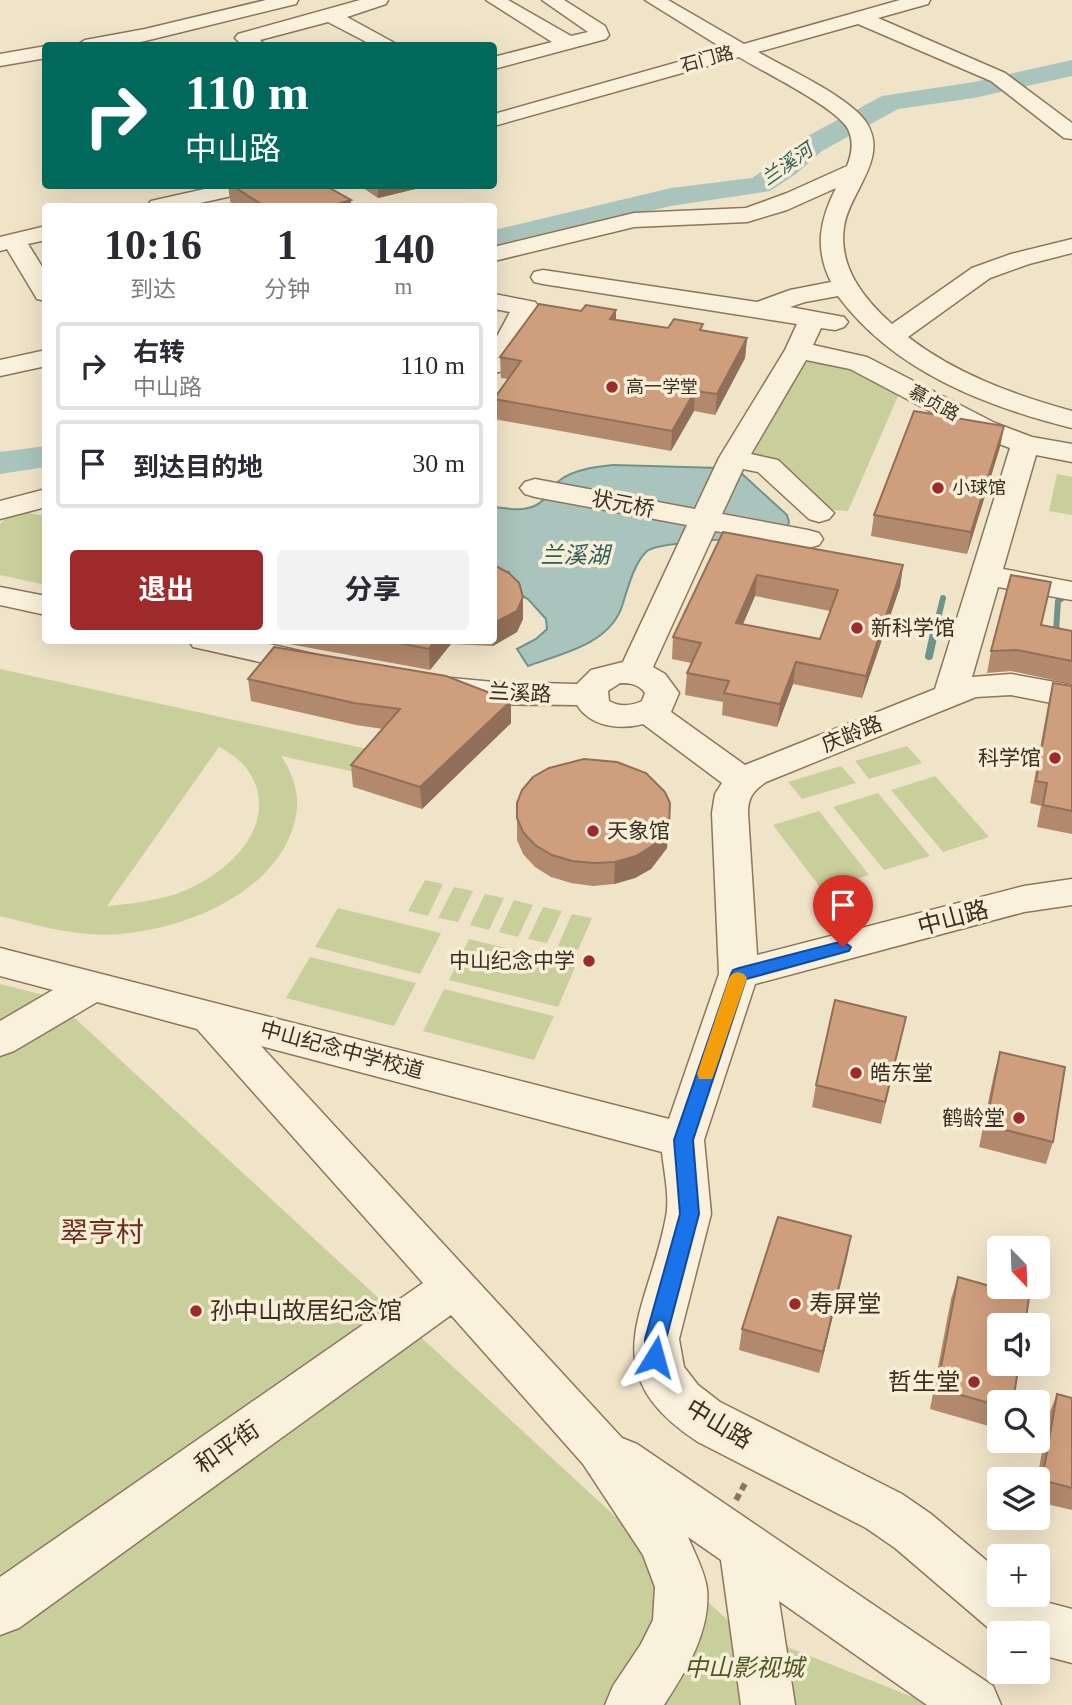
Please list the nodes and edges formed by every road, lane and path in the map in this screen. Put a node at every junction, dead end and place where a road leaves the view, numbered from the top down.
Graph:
1 (289, 0) edge
2 (379, 0) edge
3 (495, 0) edge
4 (551, 0) edge
5 (654, 0) edge
6 (921, 0) edge
7 (330, 16) junction
8 (859, 17) junction
9 (153, 40) edge
10 (131, 42) edge
11 (250, 42) edge
12 (382, 42) edge
13 (568, 43) junction
14 (739, 51) junction
15 (41, 57) edge
16 (0, 60) edge
17 (497, 61) edge
18 (497, 96) edge
19 (526, 111) junction
20 (497, 119) edge
21 (1072, 133) edge
22 (857, 170) junction
23 (217, 189) edge
24 (188, 192) edge
25 (165, 203) edge
26 (42, 234) edge
27 (7, 242) edge
28 (1072, 246) edge
29 (497, 254) edge
30 (543, 277) dead end
31 (846, 287) junction
32 (42, 289) edge
33 (497, 302) edge
34 (758, 311) junction
35 (812, 320) junction
36 (883, 328) junction
37 (798, 350) junction
38 (42, 359) edge
39 (497, 360) edge
40 (0, 368) edge
41 (1072, 420) edge
42 (1025, 444) junction
43 (1072, 453) edge
44 (731, 463) junction
45 (42, 480) edge
46 (0, 486) edge
47 (538, 488) dead end
48 (42, 499) edge
49 (0, 510) edge
50 (705, 520) junction
51 (986, 575) junction
52 (1072, 591) edge
53 (0, 596) edge
54 (42, 605) edge
55 (222, 644) edge
56 (352, 673) edge
57 (634, 673) junction
58 (416, 684) edge
59 (589, 695) junction
60 (950, 695) junction
61 (1072, 696) edge
62 (650, 712) junction
63 (742, 780) junction
64 (1072, 892) edge
65 (0, 962) edge
66 (739, 974) junction
67 (93, 986) junction
68 (209, 1015) junction
69 (0, 1040) edge
70 (683, 1140) junction
71 (454, 1286) junction
72 (600, 1448) junction
73 (754, 1468) dead end
74 (732, 1539) junction
75 (0, 1609) edge
76 (1072, 1636) edge
77 (632, 1705) edge
78 (768, 1705) edge
79 (974, 1705) edge

1 - 9 street
2 - 7 street
3 - 13 street
4 - 13 street
5 - 14 street
6 - 8 street, 石门路
7 - 11 street
7 - 12 street
8 - 14 street, 石门路
8 - 21 street
9 - 10 street
13 - 17 street
14 - 19 street, 石门路
14 - 22 street
15 - 16 street
18 - 19 street
19 - 20 street, 石门路
22 - 29 street
22 - 31 street
23 - 24 street
24 - 25 street
26 - 27 street
27 - 32 street
28 - 36 street
30 - 34 street
31 - 34 street
31 - 36 street
33 - 39 street
34 - 35 street
35 - 36 street
35 - 37 street
36 - 41 street
37 - 42 street, 慕贞路
37 - 44 street
38 - 40 street
42 - 43 street, 慕贞路
42 - 51 street
44 - 50 street
44 - 50 street, 状元桥
45 - 46 street
47 - 50 street, 状元桥
48 - 49 street
50 - 57 street
51 - 52 street
51 - 60 street
53 - 54 street
55 - 56 street
57 - 59 street
57 - 62 street
58 - 59 street, 兰溪路
59 - 62 street
60 - 61 street, 庆龄路
60 - 63 street, 庆龄路
62 - 63 street
63 - 66 street
64 - 66 street, 中山路
65 - 67 street, 中山纪念中学校道
66 - 70 street, 中山路
67 - 68 street, 中山纪念中学校道
67 - 69 street
68 - 70 street, 中山纪念中学校道
68 - 71 street
70 - 76 street, 中山路
71 - 72 street
71 - 75 street, 和平街
72 - 74 street
72 - 77 street
73 - 74 path
74 - 78 street
74 - 79 street

